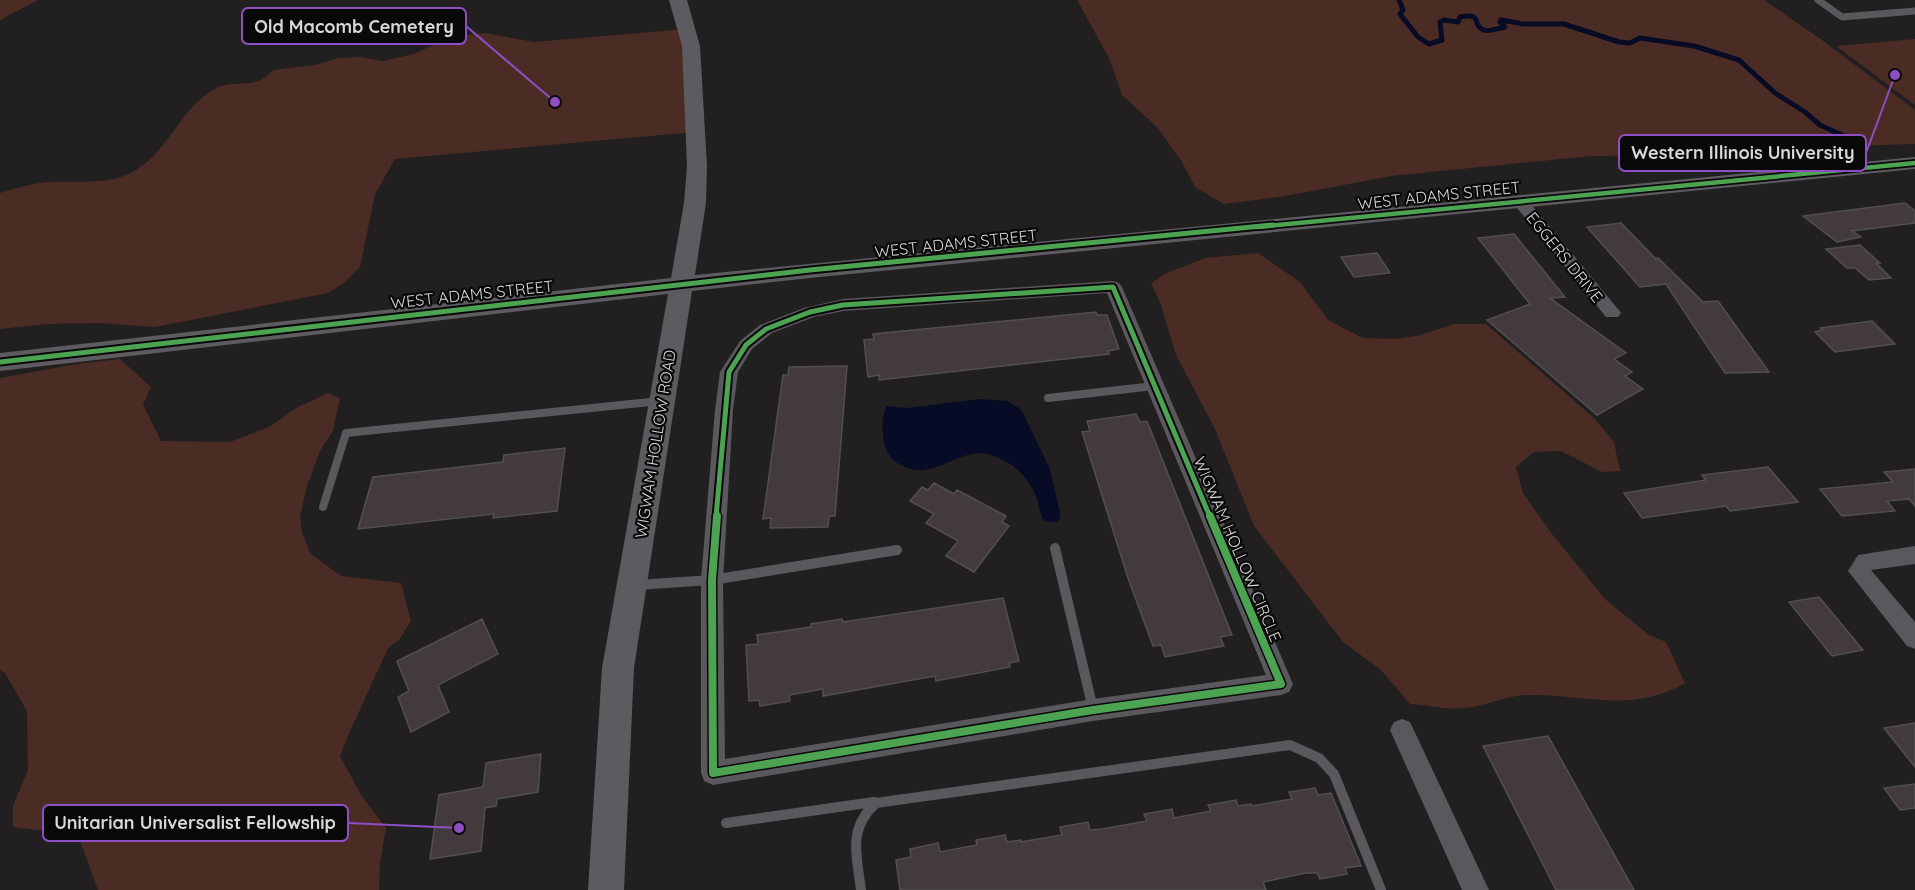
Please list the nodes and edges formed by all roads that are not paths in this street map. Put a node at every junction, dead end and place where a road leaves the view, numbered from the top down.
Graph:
1 (678, 0) edge
2 (1818, 0) edge
3 (1915, 11) edge
4 (1915, 163) edge
5 (1519, 200) junction
6 (680, 285) junction
7 (1611, 313) dead end
8 (0, 362) edge
9 (1154, 386) junction
10 (1048, 398) dead end
11 (662, 401) junction
12 (323, 507) dead end
13 (1055, 548) dead end
14 (897, 550) dead end
15 (1915, 555) edge
16 (712, 580) junction
17 (632, 585) junction
18 (1915, 639) edge
19 (1093, 710) junction
20 (1402, 730) dead end
21 (886, 801) junction
22 (726, 823) dead end
23 (606, 890) edge
24 (861, 890) edge
25 (1381, 890) edge
26 (1476, 890) edge

1 - 6 street, WIGWAM HOLLOW ROAD
2 - 3 lane
4 - 5 street, WEST ADAMS STREET
5 - 6 street, WEST ADAMS STREET
5 - 7 street, EGGERS DRIVE
6 - 8 street, WEST ADAMS STREET
6 - 11 street, WIGWAM HOLLOW ROAD
9 - 10 lane
9 - 16 street, WIGWAM HOLLOW CIRCLE
9 - 19 street, WIGWAM HOLLOW CIRCLE
11 - 12 lane
11 - 17 street, WIGWAM HOLLOW ROAD
13 - 19 lane
14 - 16 lane
15 - 18 street
16 - 17 lane
16 - 19 street, WIGWAM HOLLOW CIRCLE
17 - 23 street, WIGWAM HOLLOW ROAD
20 - 26 street
21 - 22 lane
21 - 24 lane
21 - 25 lane

